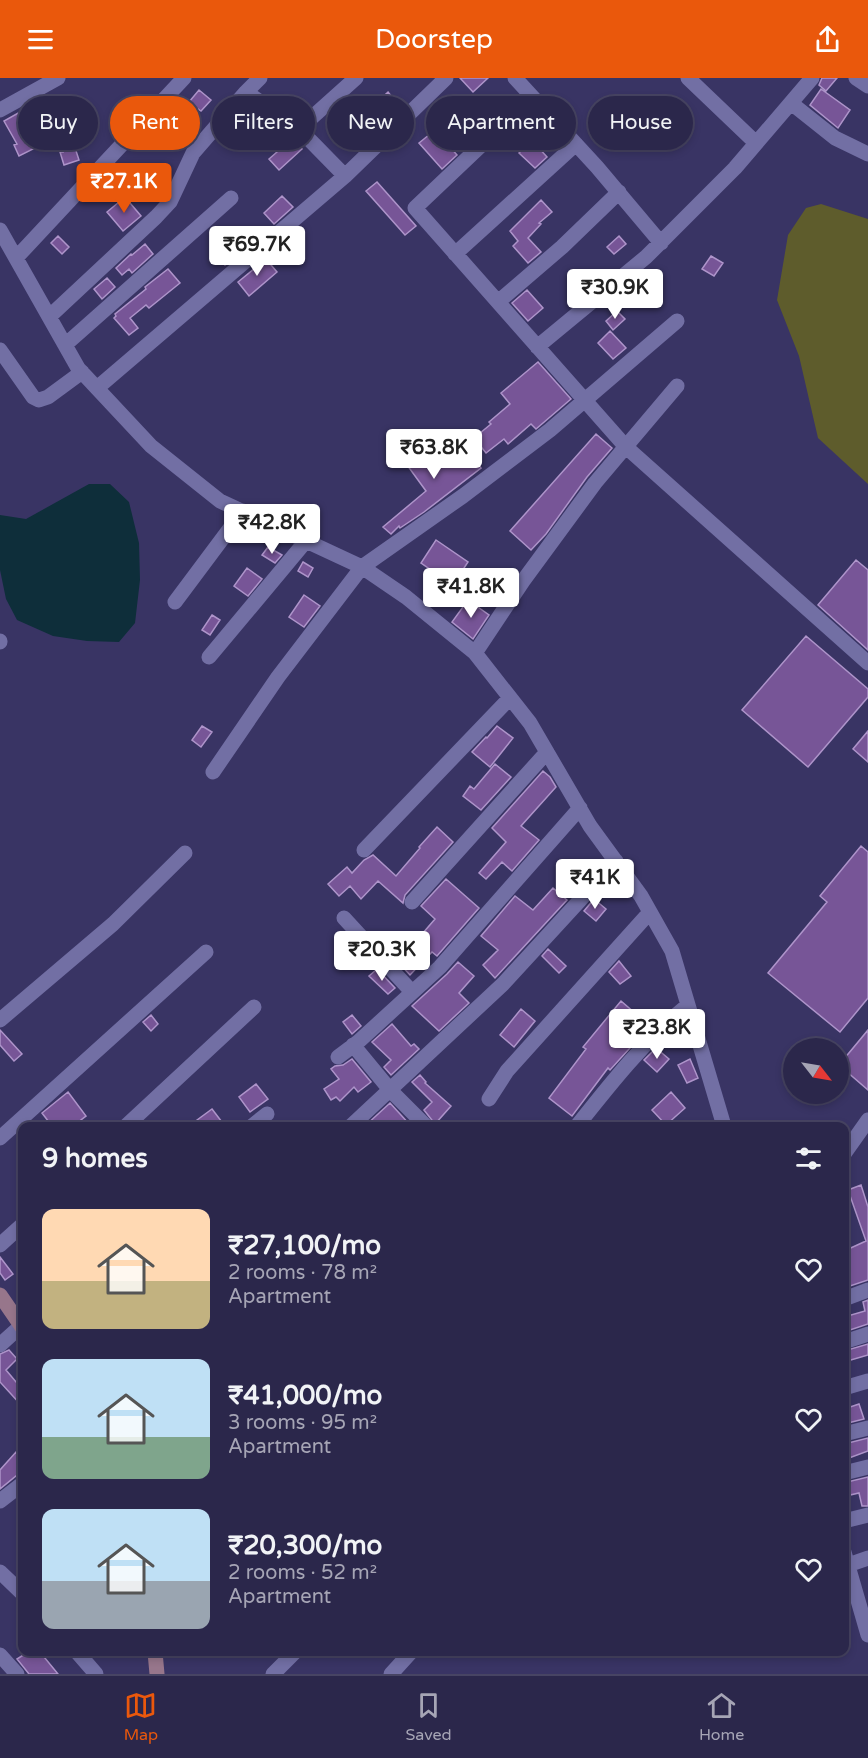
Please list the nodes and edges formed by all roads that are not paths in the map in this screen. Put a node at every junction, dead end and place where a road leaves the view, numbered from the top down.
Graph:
1 (58, 78) edge
2 (184, 78) edge
3 (260, 78) edge
4 (356, 78) edge
5 (446, 78) edge
6 (515, 78) edge
7 (688, 78) edge
8 (812, 78) edge
9 (856, 78) edge
10 (868, 86) edge
11 (246, 92) junction
12 (252, 96) edge
13 (531, 96) edge
14 (791, 103) junction
15 (0, 110) edge
16 (315, 115) edge
17 (756, 143) junction
18 (576, 144) edge
19 (315, 145) edge
20 (476, 150) edge
21 (569, 150) edge
22 (868, 154) edge
23 (345, 176) junction
24 (619, 192) junction
25 (231, 198) dead end
26 (0, 230) edge
27 (661, 243) junction
28 (455, 254) junction
29 (16, 258) junction
30 (498, 302) junction
31 (50, 316) junction
32 (677, 321) dead end
33 (65, 345) junction
34 (537, 347) junction
35 (0, 350) edge
36 (82, 372) junction
37 (677, 386) dead end
38 (97, 388) junction
39 (584, 400) junction
40 (626, 447) junction
41 (243, 511) junction
42 (306, 540) junction
43 (362, 567) junction
44 (175, 602) dead end
45 (475, 652) junction
46 (209, 657) dead end
47 (868, 663) edge
48 (510, 698) junction
49 (547, 752) junction
50 (213, 772) dead end
51 (580, 808) junction
52 (364, 850) dead end
53 (185, 853) dead end
54 (616, 861) junction
55 (412, 902) dead end
56 (650, 912) junction
57 (344, 918) dead end
58 (206, 952) dead end
59 (412, 992) junction
60 (688, 1005) junction
61 (254, 1007) dead end
62 (0, 1020) edge
63 (353, 1045) junction
64 (338, 1057) dead end
65 (390, 1091) junction
66 (489, 1099) dead end
67 (267, 1113) dead end
68 (868, 1120) edge
69 (130, 1122) edge
70 (257, 1122) edge
71 (355, 1122) edge
72 (422, 1122) edge
73 (580, 1122) edge
74 (723, 1122) edge
75 (0, 1138) edge
76 (849, 1147) edge
77 (18, 1229) edge
78 (0, 1245) edge
79 (868, 1290) edge
80 (849, 1297) edge
81 (2, 1302) edge
82 (18, 1321) edge
83 (18, 1329) edge
84 (868, 1334) edge
85 (849, 1340) edge
86 (0, 1345) edge
87 (868, 1381) edge
88 (849, 1387) edge
89 (868, 1428) edge
90 (849, 1433) edge
91 (868, 1467) edge
92 (849, 1472) edge
93 (18, 1487) edge
94 (0, 1500) edge
95 (868, 1515) edge
96 (849, 1520) edge
97 (849, 1558) edge
98 (868, 1558) edge
99 (849, 1568) edge
100 (0, 1572) edge
101 (18, 1589) edge
102 (868, 1635) edge
103 (0, 1655) edge
104 (80, 1656) edge
105 (155, 1656) edge
106 (291, 1656) edge
107 (407, 1656) edge
108 (17, 1674) edge
109 (96, 1674) edge
110 (157, 1674) edge
111 (273, 1674) edge
112 (391, 1674) edge

1 - 15 street
2 - 29 street
3 - 11 street
4 - 16 street
5 - 23 street
6 - 13 street
7 - 17 street
8 - 14 street
9 - 10 street
11 - 12 street
11 - 31 street
14 - 17 street
14 - 22 street
17 - 27 street
18 - 24 street
19 - 23 street
20 - 28 street
21 - 28 street
23 - 38 street
24 - 27 street
24 - 30 street
25 - 33 street
26 - 29 street
27 - 34 street
28 - 30 street
29 - 31 street
30 - 34 street
31 - 33 street
32 - 39 street
33 - 36 street
34 - 39 street
35 - 36 street
36 - 38 street
37 - 40 street
38 - 41 street
39 - 40 street
39 - 43 street
40 - 45 street
40 - 47 street
41 - 42 street
41 - 44 street
42 - 43 street
42 - 46 street
43 - 45 street
43 - 50 street
45 - 48 street
48 - 49 street
48 - 52 street
49 - 51 street
49 - 55 street
51 - 54 street
51 - 59 street
53 - 62 street
54 - 56 street
54 - 65 street
56 - 60 street
56 - 66 street
57 - 59 street
58 - 75 street
59 - 63 street
60 - 73 street
60 - 74 street
61 - 69 street
63 - 64 street
63 - 65 street
65 - 71 street
65 - 72 street
67 - 70 street
68 - 76 street
77 - 78 street
79 - 80 street
81 - 82 street
83 - 86 street
84 - 85 street
87 - 88 street
89 - 90 street
91 - 92 street
93 - 94 street
95 - 96 street
97 - 98 street
99 - 102 street
100 - 101 street
103 - 108 street
104 - 109 street
105 - 110 street
106 - 111 street
107 - 112 street

